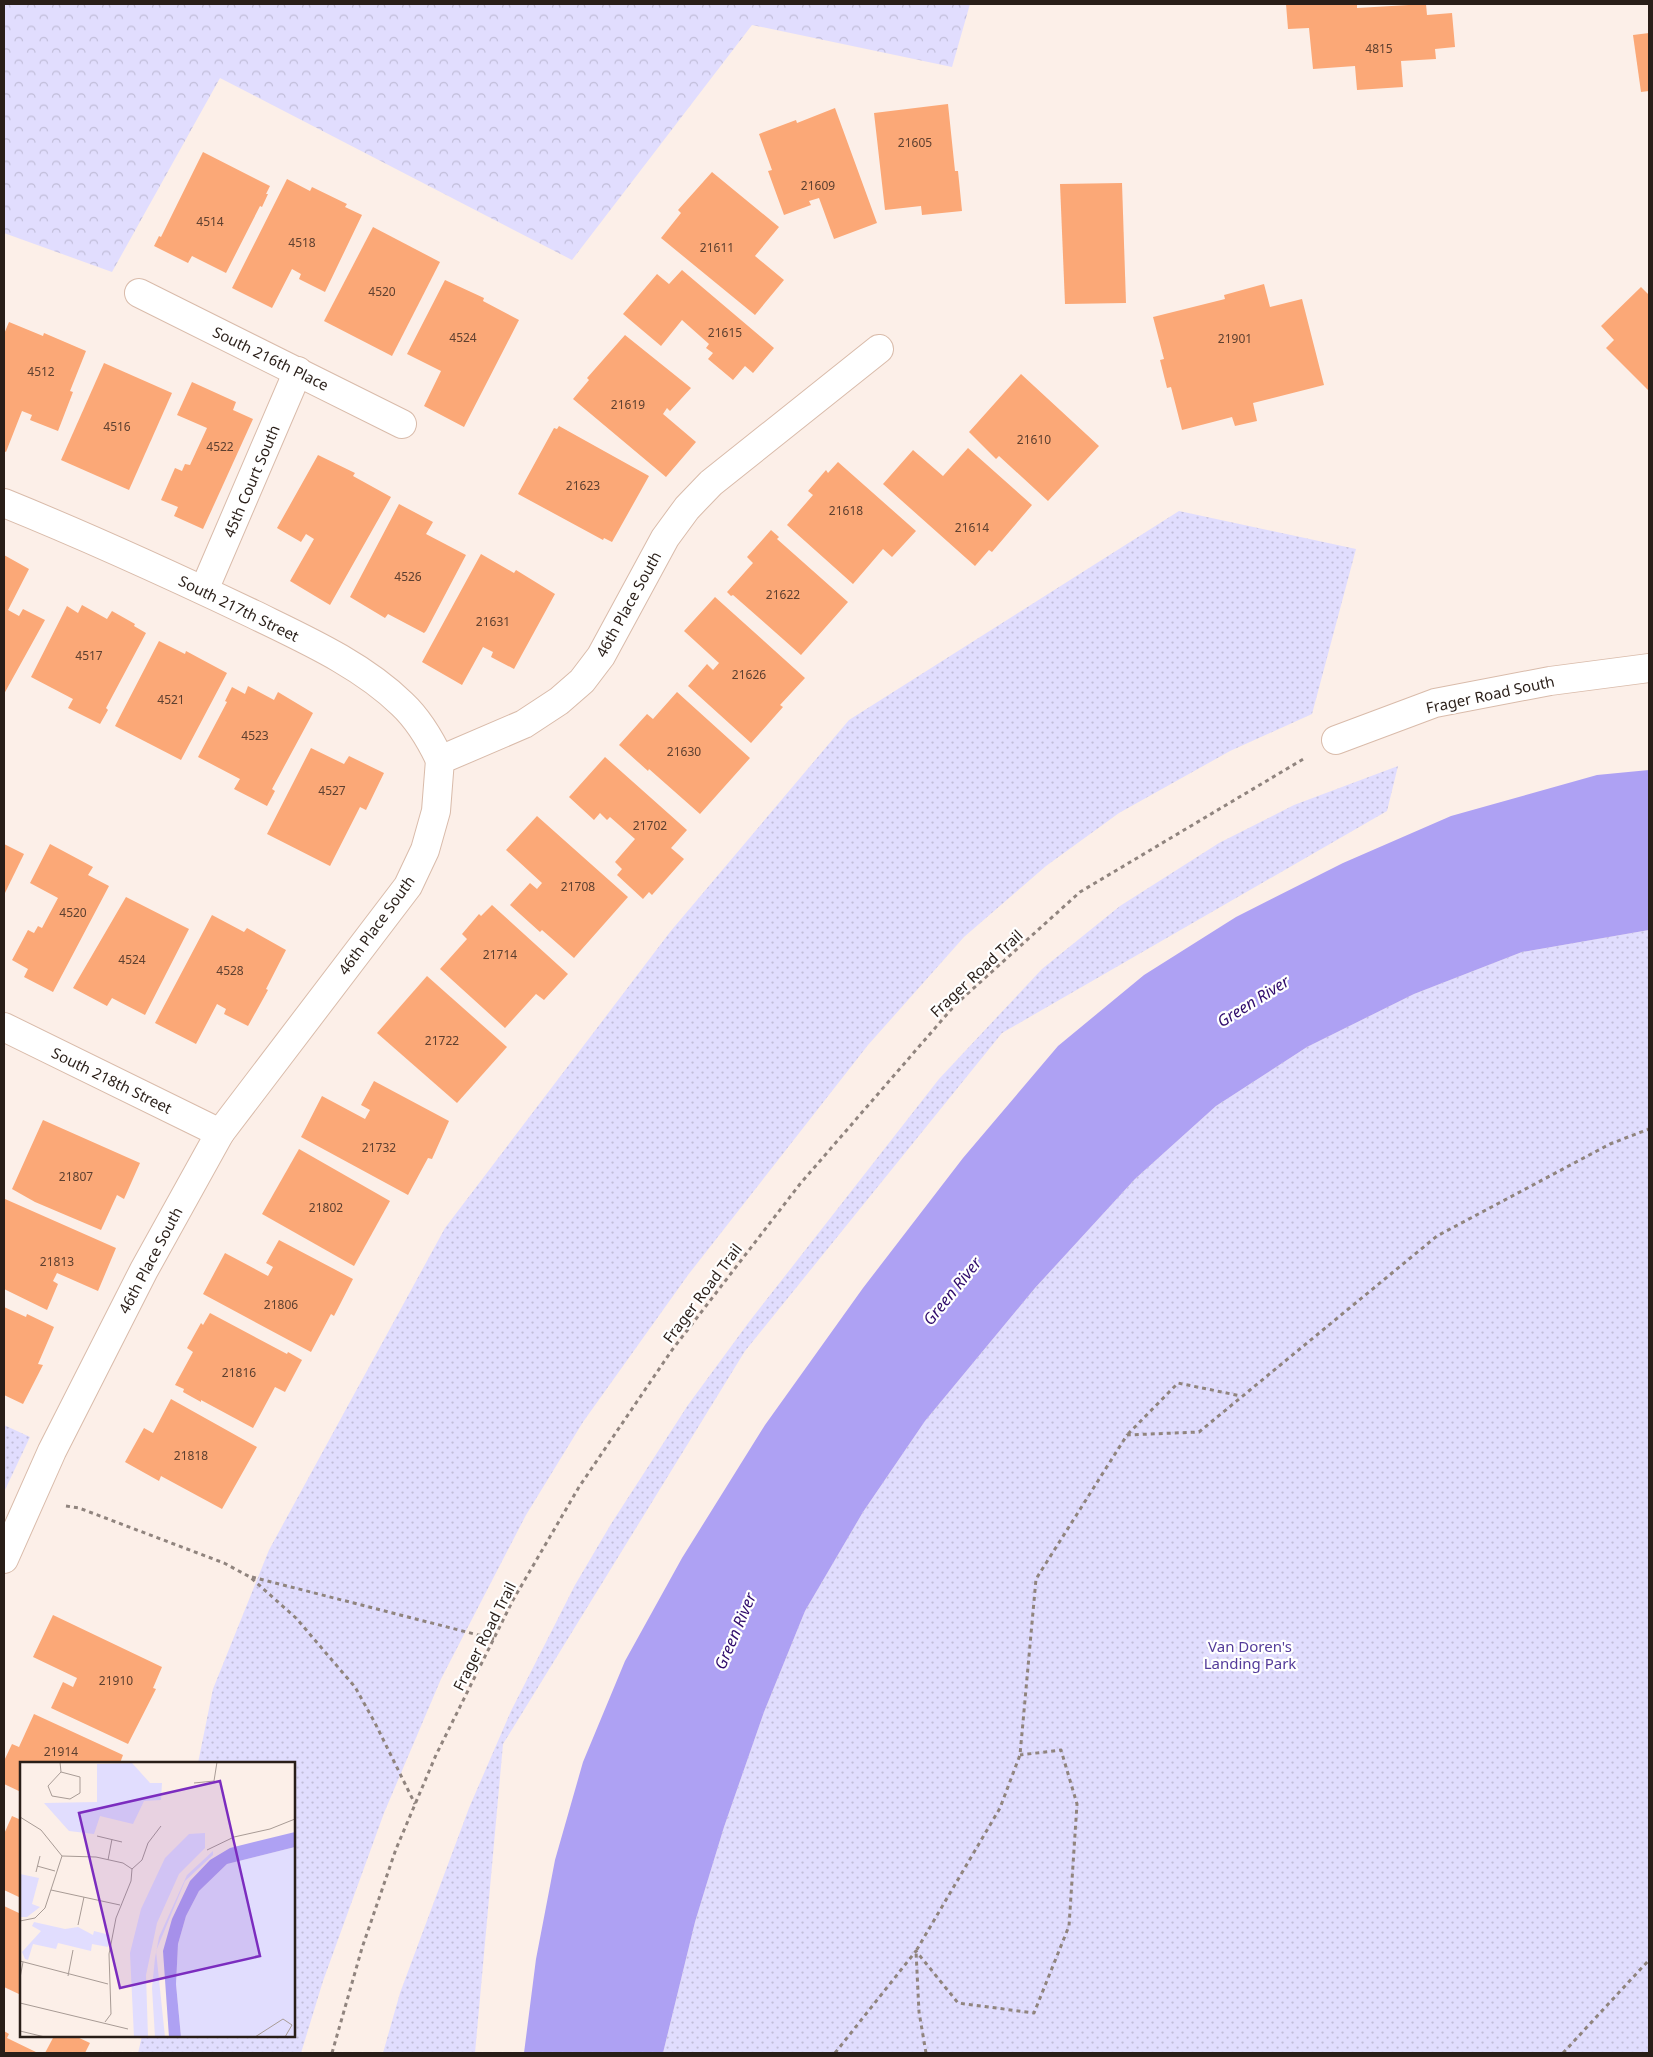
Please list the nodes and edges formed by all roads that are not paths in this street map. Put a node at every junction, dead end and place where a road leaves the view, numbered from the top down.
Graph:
1 (139, 293) dead end
2 (879, 348) dead end
3 (298, 372) junction
4 (402, 424) dead end
5 (4, 503) edge
6 (204, 590) junction
7 (1649, 668) edge
8 (1336, 740) road end
9 (440, 760) junction
10 (4, 1027) edge
11 (220, 1133) junction
12 (4, 1560) edge

1 - 3 street, South 216th Place
2 - 9 street, 46th Place South
3 - 4 street, South 216th Place
3 - 6 street, 45th Court South
5 - 6 street, South 217th Street
6 - 9 street, South 217th Street
7 - 8 street, Frager Road South
9 - 11 street, 46th Place South
10 - 11 street, South 218th Street
11 - 12 street, 46th Place South

